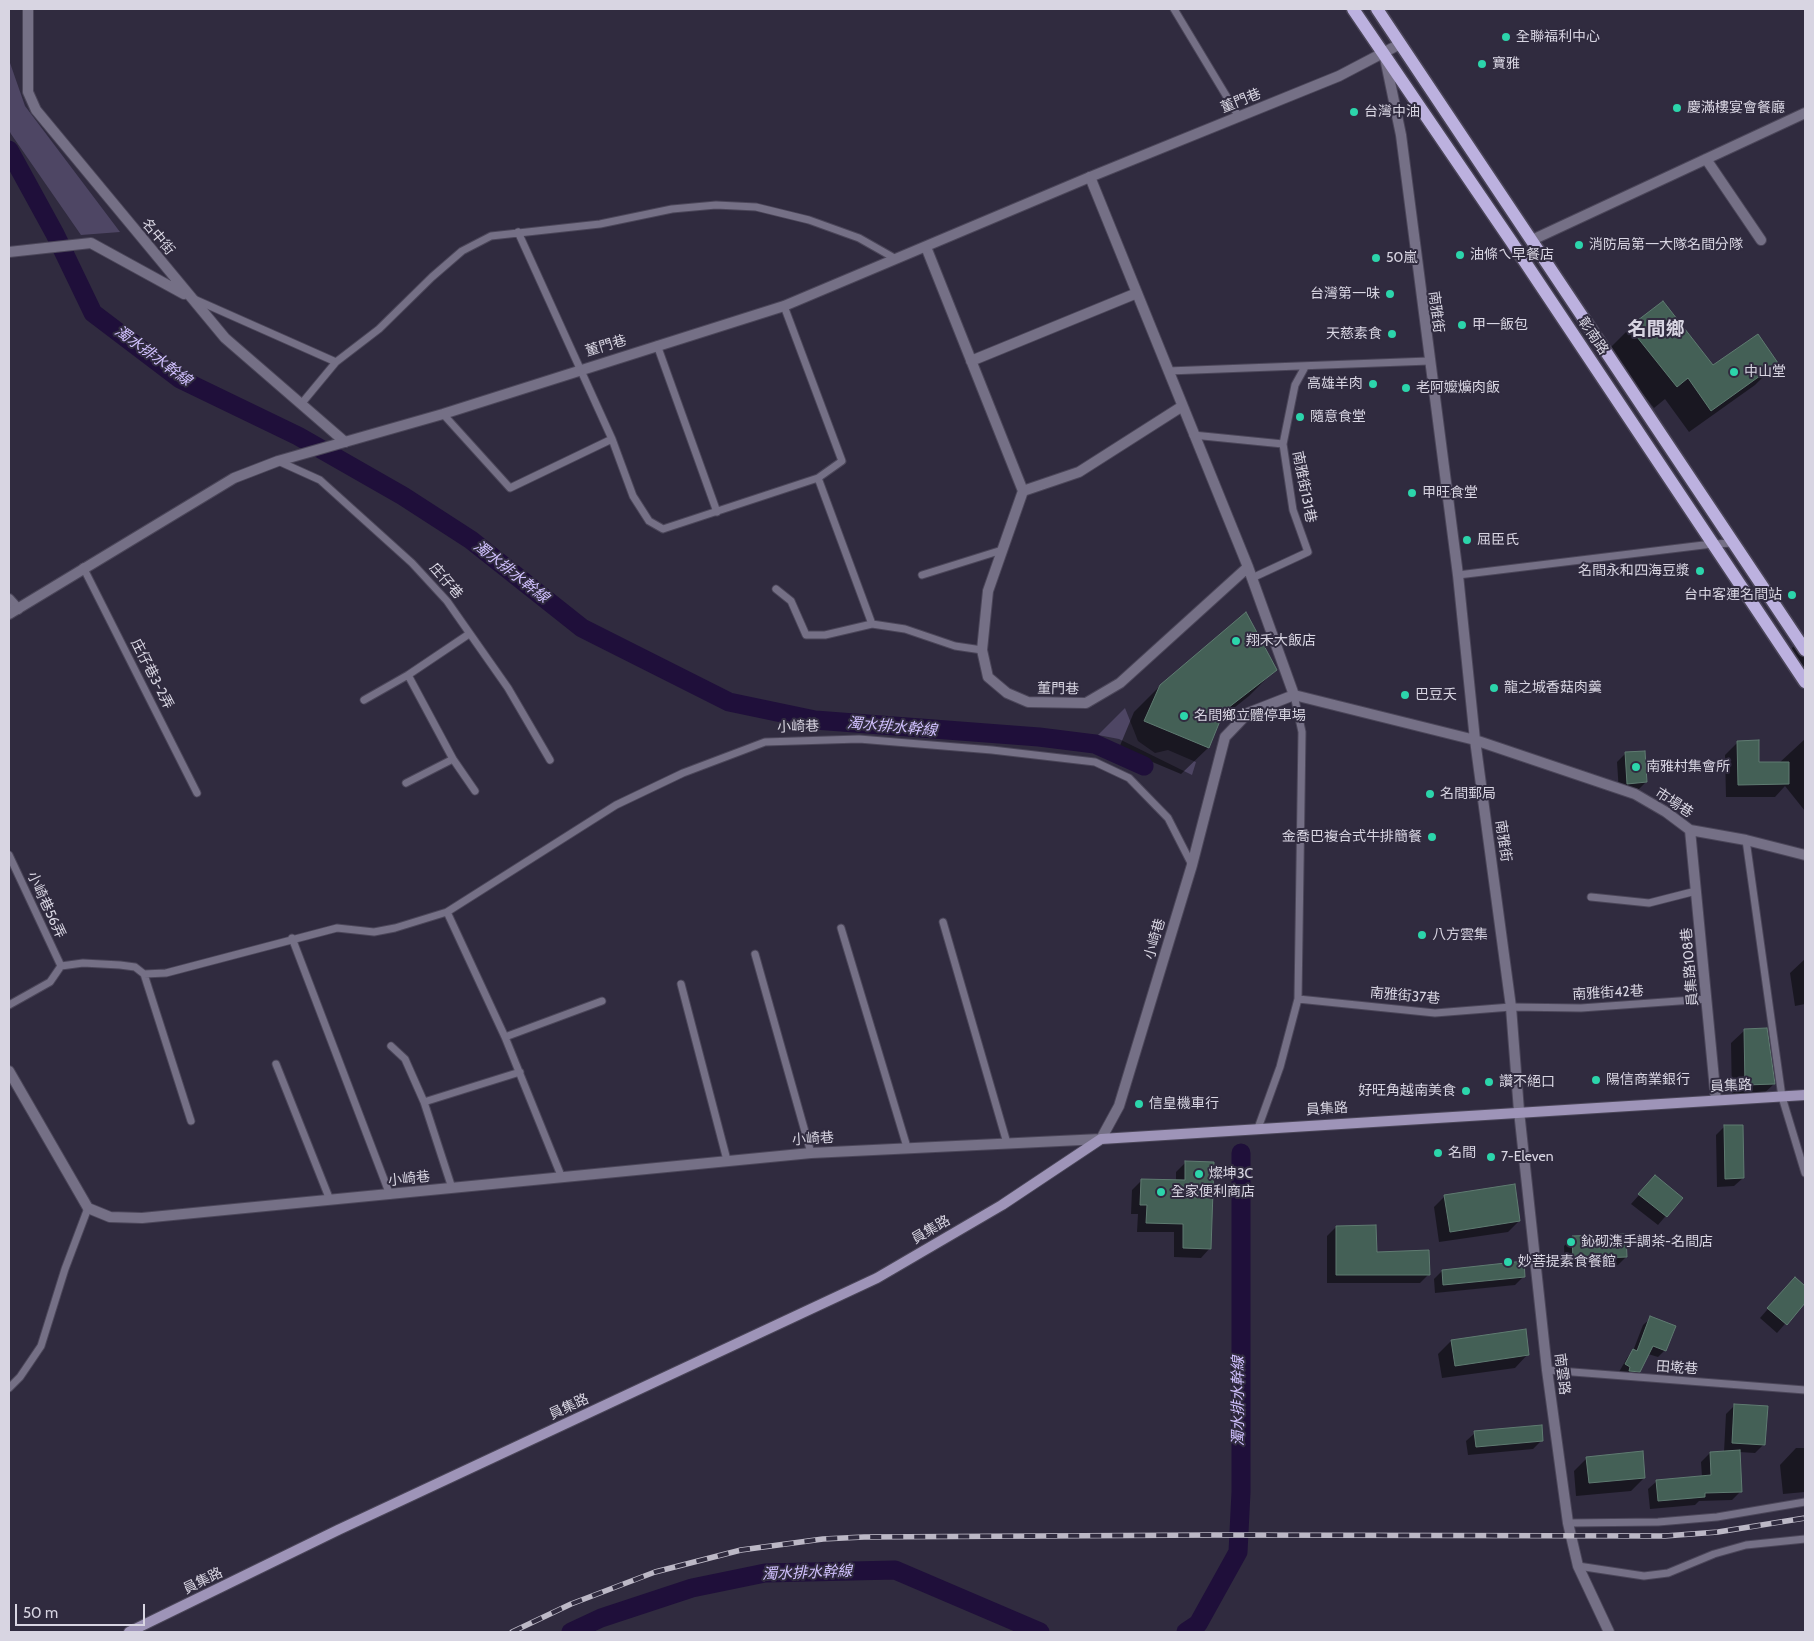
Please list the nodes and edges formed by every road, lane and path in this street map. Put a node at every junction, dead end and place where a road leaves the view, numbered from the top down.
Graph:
1 (28, 9) edge
2 (1174, 9) edge
3 (1353, 9) edge
4 (1377, 9) edge
5 (1400, 44) junction
6 (1384, 53) junction
7 (1805, 113) edge
8 (1240, 117) junction
9 (1706, 159) junction
10 (1090, 177) junction
11 (518, 232) junction
12 (1532, 240) junction
13 (1761, 240) dead end
14 (926, 246) junction
15 (9, 252) edge
16 (896, 259) junction
17 (1137, 293) junction
18 (192, 298) junction
19 (784, 306) junction
20 (657, 345) junction
21 (970, 361) junction
22 (1429, 361) junction
23 (336, 362) junction
24 (1305, 367) junction
25 (579, 369) junction
26 (1168, 371) junction
27 (302, 403) junction
28 (1181, 408) junction
29 (443, 414) junction
30 (1193, 435) junction
31 (612, 439) junction
32 (345, 442) junction
33 (1283, 444) junction
34 (282, 459) junction
35 (818, 478) junction
36 (1023, 491) junction
37 (717, 512) junction
38 (1735, 543) junction
39 (1712, 544) junction
40 (1002, 550) junction
41 (84, 567) junction
42 (1248, 567) junction
43 (922, 575) dead end
44 (1458, 575) junction
45 (1252, 578) junction
46 (776, 588) dead end
47 (9, 599) edge
48 (14, 611) edge
49 (872, 624) junction
50 (469, 634) junction
51 (982, 650) junction
52 (1805, 650) edge
53 (408, 675) junction
54 (1805, 682) edge
55 (1294, 695) junction
56 (364, 700) dead end
57 (1475, 740) junction
58 (454, 759) junction
59 (550, 760) dead end
60 (406, 783) dead end
61 (475, 790) dead end
62 (198, 793) dead end
63 (1690, 830) junction
64 (1746, 840) junction
65 (1805, 854) edge
66 (9, 856) edge
67 (1192, 865) junction
68 (1696, 891) junction
69 (1591, 897) dead end
70 (447, 912) junction
71 (943, 922) dead end
72 (842, 928) dead end
73 (292, 938) junction
74 (755, 954) dead end
75 (61, 966) junction
76 (144, 974) junction
77 (681, 984) dead end
78 (1298, 999) junction
79 (1707, 999) junction
80 (602, 1001) dead end
81 (9, 1004) edge
82 (1511, 1007) junction
83 (506, 1037) junction
84 (391, 1046) dead end
85 (276, 1064) dead end
86 (9, 1071) edge
87 (520, 1072) junction
88 (1805, 1095) edge
89 (1782, 1097) junction
90 (1716, 1100) junction
91 (424, 1102) junction
92 (1519, 1111) junction
93 (191, 1121) dead end
94 (1258, 1128) junction
95 (1101, 1138) junction
96 (1007, 1143) junction
97 (907, 1147) junction
98 (811, 1153) junction
99 (727, 1160) junction
100 (1805, 1173) edge
101 (562, 1178) junction
102 (452, 1188) junction
103 (390, 1195) junction
104 (330, 1200) junction
105 (88, 1208) junction
106 (1547, 1370) junction
107 (9, 1388) edge
108 (1805, 1390) edge
109 (1805, 1502) edge
110 (1568, 1523) junction
111 (1805, 1539) edge
112 (1578, 1566) junction
113 (129, 1632) edge
114 (1609, 1632) edge

1 - 18 street, 名中街
2 - 8 lane
3 - 6 main road, 彰南路
4 - 5 main road, 彰南路
5 - 6 street, 董門巷
5 - 12 main road, 彰南路
6 - 8 street, 董門巷
6 - 22 street, 南雅街
6 - 39 main road, 彰南路
7 - 9 street
8 - 10 street, 董門巷
9 - 12 street
9 - 13 street
10 - 14 street, 董門巷
10 - 17 street
11 - 16 lane
11 - 23 lane
11 - 25 lane
12 - 38 main road, 彰南路
14 - 16 street, 董門巷
14 - 21 street
15 - 18 street
16 - 19 street, 董門巷
17 - 21 street
17 - 26 street
18 - 23 lane
18 - 27 street, 名中街
19 - 20 street, 董門巷
19 - 35 lane
20 - 25 street, 董門巷
20 - 37 lane
21 - 36 street
22 - 24 lane
22 - 44 street, 南雅街
23 - 27 lane
24 - 26 lane
24 - 33 lane, 南雅街131巷
25 - 29 street, 董門巷
25 - 31 lane
26 - 28 street
27 - 32 street, 名中街
28 - 30 street
28 - 36 street
29 - 31 lane
29 - 32 street, 董門巷
30 - 33 lane
30 - 42 street
31 - 37 lane
32 - 34 street, 董門巷
33 - 45 lane, 南雅街131巷
34 - 41 street
34 - 50 lane, 庄仔巷
35 - 37 lane
35 - 49 lane
36 - 40 street, 董門巷
38 - 39 lane
38 - 52 main road, 彰南路
39 - 44 lane
39 - 54 main road, 彰南路
40 - 43 lane
40 - 51 street, 董門巷
41 - 48 street
41 - 62 lane, 庄仔巷3-2弄
42 - 45 street
42 - 51 street, 董門巷
44 - 57 street, 南雅街
45 - 55 street
46 - 49 lane
47 - 48 street
49 - 51 lane
50 - 53 lane
50 - 59 lane, 庄仔巷
53 - 56 lane
53 - 58 lane
55 - 57 street, 市場巷
55 - 67 street
55 - 78 lane
57 - 63 street, 市場巷
57 - 82 street, 南雅街
58 - 60 lane
58 - 61 lane
63 - 64 street, 市場巷
63 - 68 street, 員集路108巷
64 - 65 street, 市場巷
64 - 89 lane
66 - 75 lane, 小崎巷56弄
67 - 70 lane, 小崎巷
67 - 95 street, 小崎巷
68 - 69 lane
68 - 79 street, 員集路108巷
70 - 73 lane, 小崎巷
70 - 83 lane
71 - 96 lane
72 - 97 lane
73 - 76 lane, 小崎巷
73 - 103 lane
74 - 98 lane
75 - 76 lane, 小崎巷
75 - 81 lane
76 - 93 lane
77 - 99 lane
78 - 82 lane, 南雅街37巷
78 - 94 lane
79 - 82 lane, 南雅街42巷
79 - 90 street, 員集路108巷
80 - 83 lane
82 - 92 street, 南雅街
83 - 87 lane
84 - 91 lane
85 - 104 lane
86 - 105 street
87 - 91 lane
87 - 101 lane
88 - 89 main road, 員集路
89 - 90 main road, 員集路
89 - 100 lane
90 - 92 main road, 員集路
91 - 102 lane
92 - 94 main road, 員集路
92 - 106 street, 南雲路
94 - 95 main road, 員集路
95 - 96 street, 小崎巷
95 - 113 main road, 員集路
96 - 97 street, 小崎巷
97 - 98 street, 小崎巷
98 - 99 street, 小崎巷
99 - 101 street, 小崎巷
101 - 102 street, 小崎巷
102 - 103 street, 小崎巷
103 - 104 street, 小崎巷
104 - 105 street, 小崎巷
105 - 107 lane
106 - 108 lane, 田墘巷
106 - 110 street, 南雲路
109 - 110 lane
110 - 112 street, 南雲路
111 - 112 lane
112 - 114 street, 南雲路

